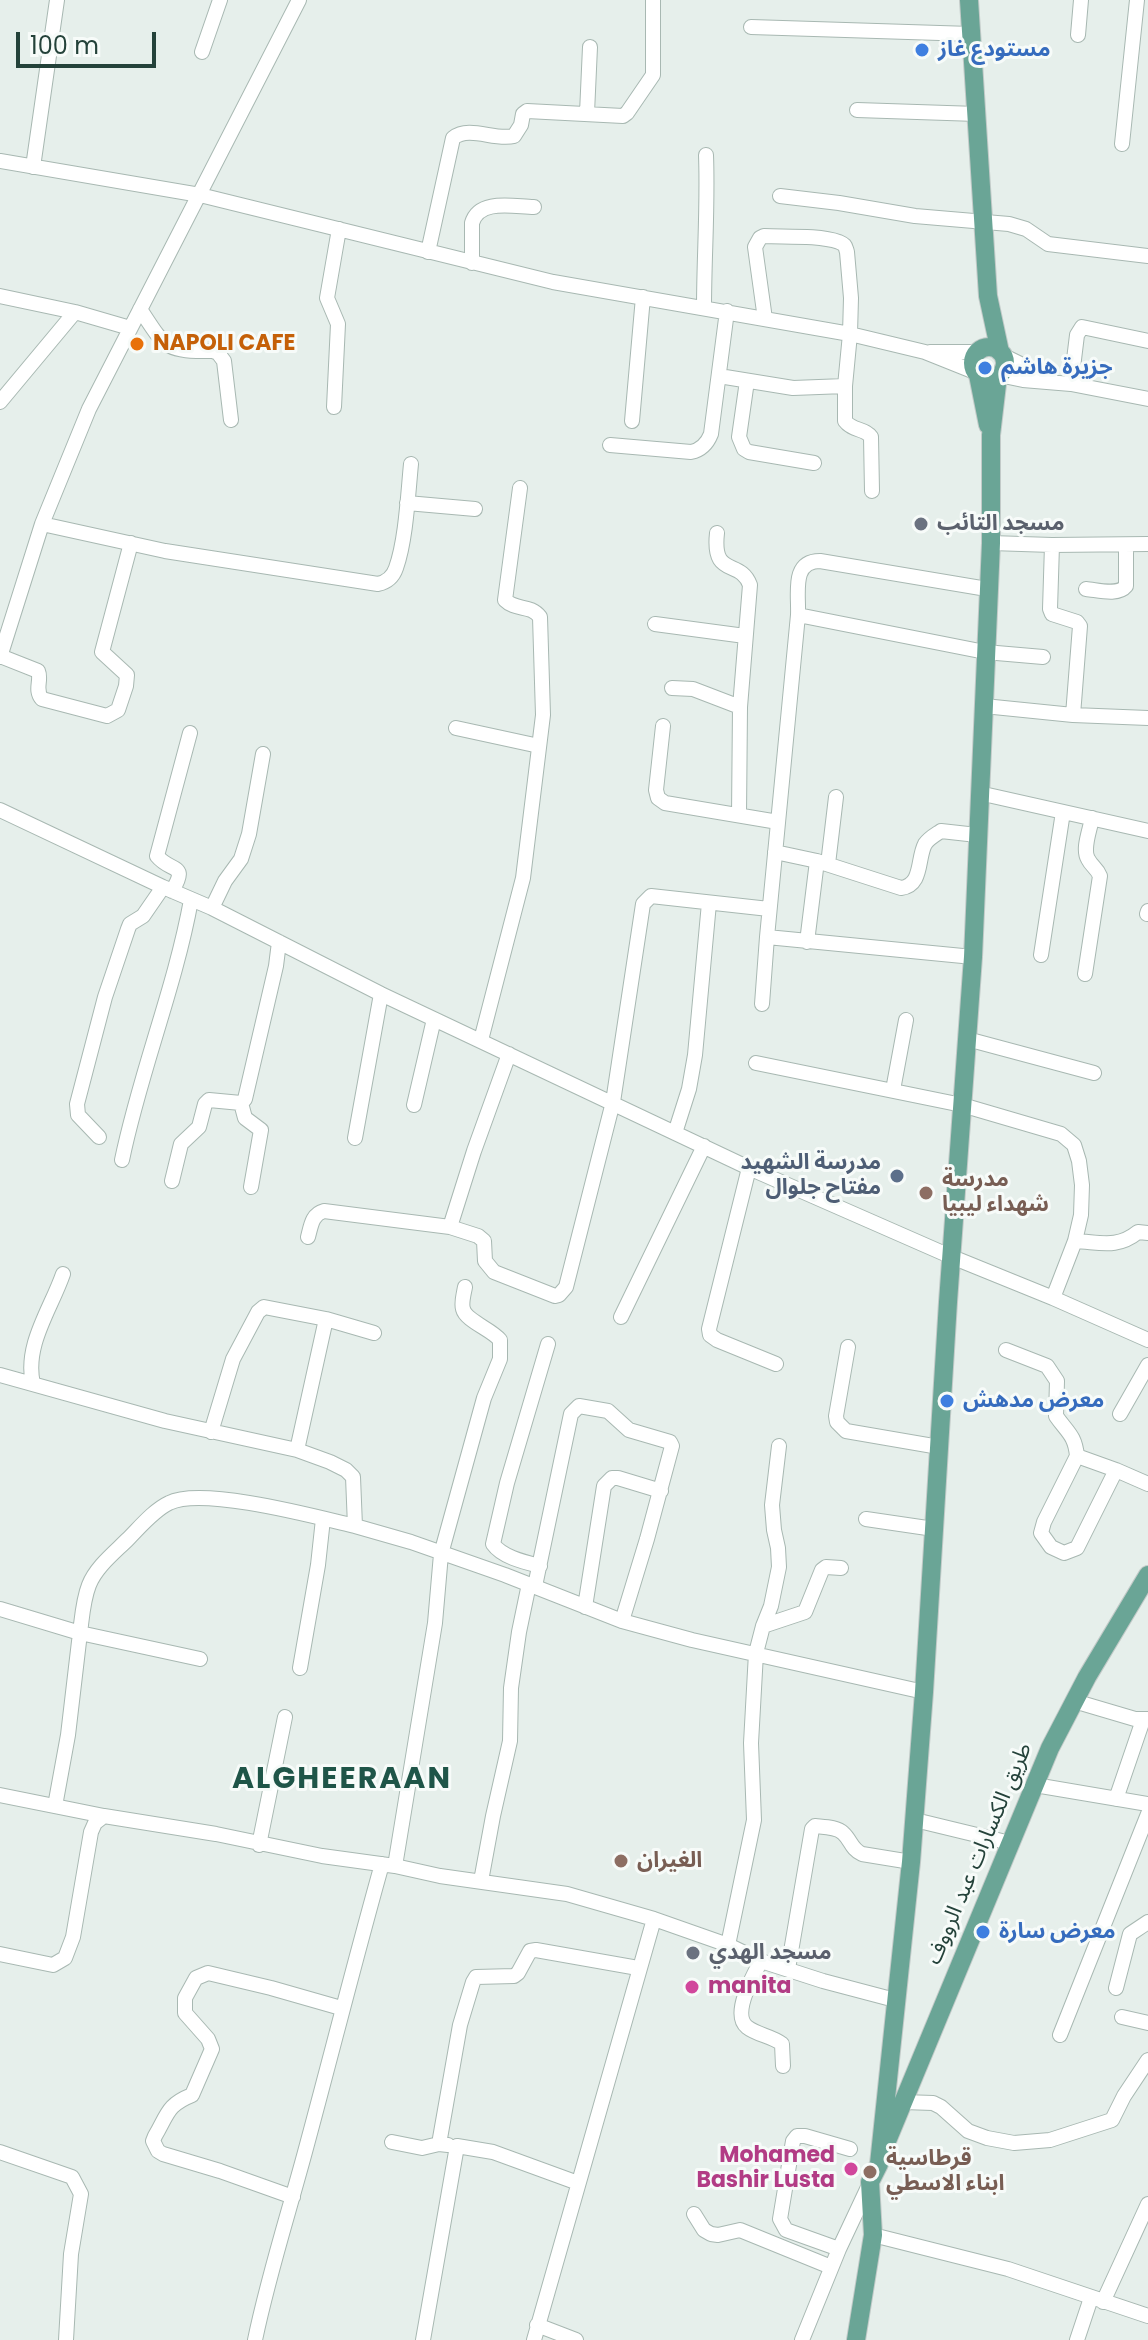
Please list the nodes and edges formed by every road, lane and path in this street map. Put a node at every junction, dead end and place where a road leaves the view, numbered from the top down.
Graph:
1 (57, 0) edge
2 (220, 0) edge
3 (299, 0) edge
4 (653, 0) edge
5 (969, 0) edge
6 (1081, 0) edge
7 (1137, 0) edge
8 (751, 27) dead end
9 (971, 34) junction
10 (1078, 35) dead end
11 (590, 47) dead end
12 (202, 52) dead end
13 (857, 110) dead end
14 (587, 113) junction
15 (977, 114) junction
16 (1122, 144) dead end
17 (706, 155) dead end
18 (0, 161) edge
19 (33, 167) junction
20 (200, 195) junction
21 (780, 196) dead end
22 (534, 207) dead end
23 (983, 222) junction
24 (339, 229) junction
25 (428, 252) junction
26 (1148, 256) edge
27 (472, 263) junction
28 (0, 296) edge
29 (988, 296) junction
30 (643, 297) junction
31 (704, 308) junction
32 (140, 309) junction
33 (727, 311) junction
34 (75, 312) junction
35 (765, 319) junction
36 (130, 328) junction
37 (850, 334) junction
38 (1148, 341) edge
39 (979, 350) junction
40 (925, 352) junction
41 (1001, 353) junction
42 (976, 373) junction
43 (999, 375) junction
44 (719, 376) junction
45 (747, 381) junction
46 (1063, 382) junction
47 (845, 386) junction
48 (1148, 399) edge
49 (0, 402) edge
50 (334, 407) dead end
51 (231, 420) dead end
52 (632, 421) dead end
53 (991, 435) junction
54 (610, 445) dead end
55 (814, 463) dead end
56 (411, 464) dead end
57 (520, 488) dead end
58 (872, 491) dead end
59 (407, 503) junction
60 (475, 509) dead end
61 (42, 524) junction
62 (717, 533) dead end
63 (131, 543) junction
64 (991, 543) junction
65 (1148, 544) edge
66 (1052, 545) junction
67 (1126, 545) junction
68 (987, 589) junction
69 (1086, 589) dead end
70 (798, 615) junction
71 (655, 624) dead end
72 (745, 636) junction
73 (985, 652) junction
74 (0, 656) edge
75 (1043, 657) dead end
76 (672, 688) dead end
77 (984, 706) junction
78 (740, 707) junction
79 (1073, 715) junction
80 (1148, 718) edge
81 (663, 726) dead end
82 (456, 728) dead end
83 (190, 733) dead end
84 (539, 746) junction
85 (263, 754) dead end
86 (979, 793) junction
87 (836, 797) dead end
88 (0, 810) edge
89 (1063, 812) junction
90 (739, 815) junction
91 (1092, 818) junction
92 (778, 822) junction
93 (1148, 831) edge
94 (977, 835) junction
95 (775, 852) junction
96 (822, 862) junction
97 (167, 889) junction
98 (191, 900) junction
99 (709, 903) junction
100 (212, 908) junction
101 (769, 909) junction
102 (767, 937) junction
103 (279, 942) junction
104 (807, 942) junction
105 (1041, 955) dead end
106 (973, 957) junction
107 (1085, 974) dead end
108 (381, 994) junction
109 (762, 1004) dead end
110 (434, 1019) junction
111 (906, 1020) dead end
112 (967, 1039) junction
113 (481, 1040) junction
114 (509, 1054) junction
115 (756, 1063) dead end
116 (1094, 1073) dead end
117 (893, 1090) junction
118 (613, 1102) junction
119 (241, 1103) junction
120 (414, 1105) dead end
121 (962, 1105) junction
122 (675, 1133) junction
123 (99, 1137) dead end
124 (355, 1138) dead end
125 (704, 1146) junction
126 (122, 1160) dead end
127 (749, 1168) junction
128 (172, 1181) dead end
129 (251, 1187) dead end
130 (450, 1227) junction
131 (1148, 1233) edge
132 (308, 1237) dead end
133 (1075, 1241) junction
134 (952, 1257) junction
135 (63, 1274) dead end
136 (465, 1287) dead end
137 (1053, 1298) junction
138 (621, 1317) dead end
139 (326, 1319) junction
140 (374, 1333) dead end
141 (1148, 1340) edge
142 (548, 1344) dead end
143 (848, 1347) dead end
144 (1006, 1350) dead end
145 (776, 1364) dead end
146 (1148, 1365) edge
147 (0, 1375) edge
148 (33, 1384) junction
149 (1120, 1414) dead end
150 (211, 1432) junction
151 (779, 1446) dead end
152 (939, 1447) junction
153 (297, 1450) junction
154 (1077, 1456) junction
155 (1116, 1470) junction
156 (1148, 1484) edge
157 (661, 1491) junction
158 (323, 1519) junction
159 (866, 1519) dead end
160 (355, 1526) junction
161 (934, 1529) junction
162 (441, 1554) junction
163 (540, 1566) junction
164 (841, 1568) dead end
165 (1148, 1575) edge
166 (532, 1585) junction
167 (585, 1607) junction
168 (0, 1609) edge
169 (622, 1621) junction
170 (763, 1626) junction
171 (80, 1633) junction
172 (756, 1653) junction
173 (200, 1659) dead end
174 (300, 1668) dead end
175 (924, 1692) junction
176 (1074, 1701) junction
177 (285, 1717) dead end
178 (1145, 1720) edge
179 (1035, 1785) junction
180 (0, 1795) edge
181 (1116, 1799) junction
182 (1148, 1804) edge
183 (55, 1806) junction
184 (1148, 1814) edge
185 (104, 1816) junction
186 (915, 1820) junction
187 (1010, 1843) junction
188 (259, 1845) junction
189 (911, 1862) junction
190 (389, 1865) junction
191 (481, 1881) junction
192 (654, 1919) junction
193 (1148, 1922) edge
194 (728, 1945) junction
195 (0, 1954) edge
196 (761, 1961) junction
197 (638, 1968) junction
198 (788, 1969) junction
199 (1116, 1988) dead end
200 (895, 2000) junction
201 (341, 2008) junction
202 (1122, 2017) dead end
203 (1148, 2023) edge
204 (1060, 2035) dead end
205 (1148, 2060) edge
206 (783, 2066) dead end
207 (903, 2102) junction
208 (392, 2142) dead end
209 (439, 2144) junction
210 (457, 2146) junction
211 (850, 2149) dead end
212 (0, 2152) edge
213 (879, 2164) junction
214 (870, 2182) junction
215 (578, 2183) junction
216 (293, 2197) junction
217 (1148, 2204) edge
218 (694, 2214) dead end
219 (873, 2235) junction
220 (839, 2249) junction
221 (831, 2267) junction
222 (1097, 2300) junction
223 (1148, 2316) edge
224 (535, 2333) edge
225 (66, 2340) edge
226 (255, 2340) edge
227 (423, 2340) edge
228 (576, 2340) edge
229 (802, 2340) edge
230 (856, 2340) edge
231 (1077, 2340) edge

1 - 19 street
2 - 12 street
3 - 20 street
4 - 14 street
5 - 9 main road
6 - 10 street
7 - 16 street
8 - 9 street
9 - 15 main road
11 - 14 street
13 - 15 street
14 - 25 street
15 - 23 main road
17 - 31 street
18 - 19 street
19 - 20 street
20 - 24 street
20 - 32 street
21 - 23 street
22 - 27 street
23 - 26 street
23 - 29 main road
24 - 25 street
24 - 50 street
25 - 27 street
27 - 30 street
28 - 34 street
29 - 39 main road
29 - 41 main road
30 - 31 street
30 - 52 street
31 - 33 street
32 - 36 street
32 - 51 street
33 - 35 street
33 - 44 street
34 - 36 street
34 - 49 street
35 - 37 street
35 - 37 street
36 - 61 street
37 - 40 street
37 - 47 street
38 - 46 street
39 - 40 street
39 - 41 main road
39 - 42 main road
40 - 42 street
41 - 43 main road
41 - 46 street
42 - 43 main road
42 - 53 main road
43 - 46 street
43 - 53 main road
44 - 45 street
44 - 54 street
45 - 47 street
45 - 55 street
46 - 48 street
47 - 58 street
53 - 64 main road
56 - 59 street
57 - 84 street
59 - 60 street
59 - 63 street
61 - 63 street
61 - 74 street
62 - 72 street
63 - 74 street
64 - 66 street
64 - 68 main road
65 - 67 street
66 - 67 street
66 - 79 street
67 - 69 street
68 - 70 street
68 - 73 main road
70 - 73 street
70 - 92 street
71 - 72 street
72 - 78 street
73 - 75 street
73 - 77 main road
76 - 78 street
77 - 79 street
77 - 86 main road
78 - 90 street
79 - 80 street
81 - 90 street
82 - 84 street
83 - 97 street
84 - 113 street
85 - 100 street
86 - 89 street
86 - 94 main road
87 - 96 street
88 - 97 street
89 - 91 street
89 - 105 street
90 - 92 street
91 - 93 street
91 - 107 street
92 - 95 street
94 - 96 street
94 - 106 main road
95 - 96 street
95 - 101 street
96 - 104 street
97 - 98 street
97 - 123 street
98 - 100 street
98 - 126 street
99 - 101 street
99 - 118 street
99 - 122 street
100 - 103 street
101 - 102 street
102 - 104 street
102 - 109 street
103 - 108 street
103 - 119 street
104 - 106 street
106 - 112 main road
108 - 110 street
108 - 124 street
110 - 113 street
110 - 120 street
111 - 117 street
112 - 116 street
112 - 121 main road
113 - 114 street
114 - 118 street
114 - 130 street
115 - 117 street
117 - 121 street
118 - 122 street
118 - 130 street
119 - 128 street
119 - 129 street
121 - 133 street
121 - 134 main road
122 - 125 street
125 - 127 street
125 - 138 street
127 - 134 street
127 - 145 street
130 - 132 street
131 - 133 street
133 - 137 street
134 - 137 street
134 - 152 main road
135 - 148 street
136 - 162 street
137 - 141 street
139 - 140 street
139 - 150 street
139 - 153 street
142 - 163 street
143 - 152 street
144 - 154 street
146 - 149 street
147 - 148 street
148 - 150 street
150 - 153 street
151 - 170 street
152 - 161 main road
153 - 160 street
154 - 155 street
154 - 155 street
155 - 156 street
157 - 163 street
157 - 167 street
157 - 169 street
158 - 160 street
158 - 171 street
158 - 174 street
159 - 161 street
160 - 162 street
161 - 175 main road
162 - 166 street
162 - 190 street
163 - 166 street
164 - 170 street
165 - 176 main road, طريق الكسارات عبد الرووف
166 - 167 street
166 - 191 street
167 - 169 street
168 - 171 street
169 - 172 street
170 - 172 street
171 - 173 street
171 - 183 street
172 - 175 street
172 - 194 street
175 - 186 main road
176 - 178 street
176 - 179 main road, طريق الكسارات عبد الرووف
177 - 188 street
178 - 181 street
179 - 181 street
179 - 187 main road, طريق الكسارات عبد الرووف
180 - 183 street
181 - 182 street
183 - 185 street
184 - 204 street
185 - 188 street
185 - 195 street
186 - 187 street
186 - 189 main road
187 - 207 main road, طريق الكسارات عبد الرووف
188 - 190 street
189 - 198 street
189 - 200 main road
190 - 191 street
190 - 201 street
191 - 192 street
192 - 194 street
192 - 197 street
193 - 199 street
194 - 196 street
196 - 198 street
196 - 206 street
197 - 209 street
197 - 215 street
198 - 200 street
200 - 213 main road
201 - 216 street
201 - 216 street
202 - 203 street
205 - 207 street
207 - 213 main road, طريق الكسارات عبد الرووف
208 - 209 street
209 - 210 street
210 - 215 street
210 - 227 street
211 - 220 street
212 - 225 street
213 - 214 main road, طريق الكسارات عبد الرووف
214 - 219 main road
214 - 220 street
215 - 224 street
216 - 226 street
217 - 222 street
218 - 221 street
219 - 222 street
219 - 230 main road
220 - 221 street
221 - 229 street
222 - 223 street
222 - 231 street
224 - 228 street

